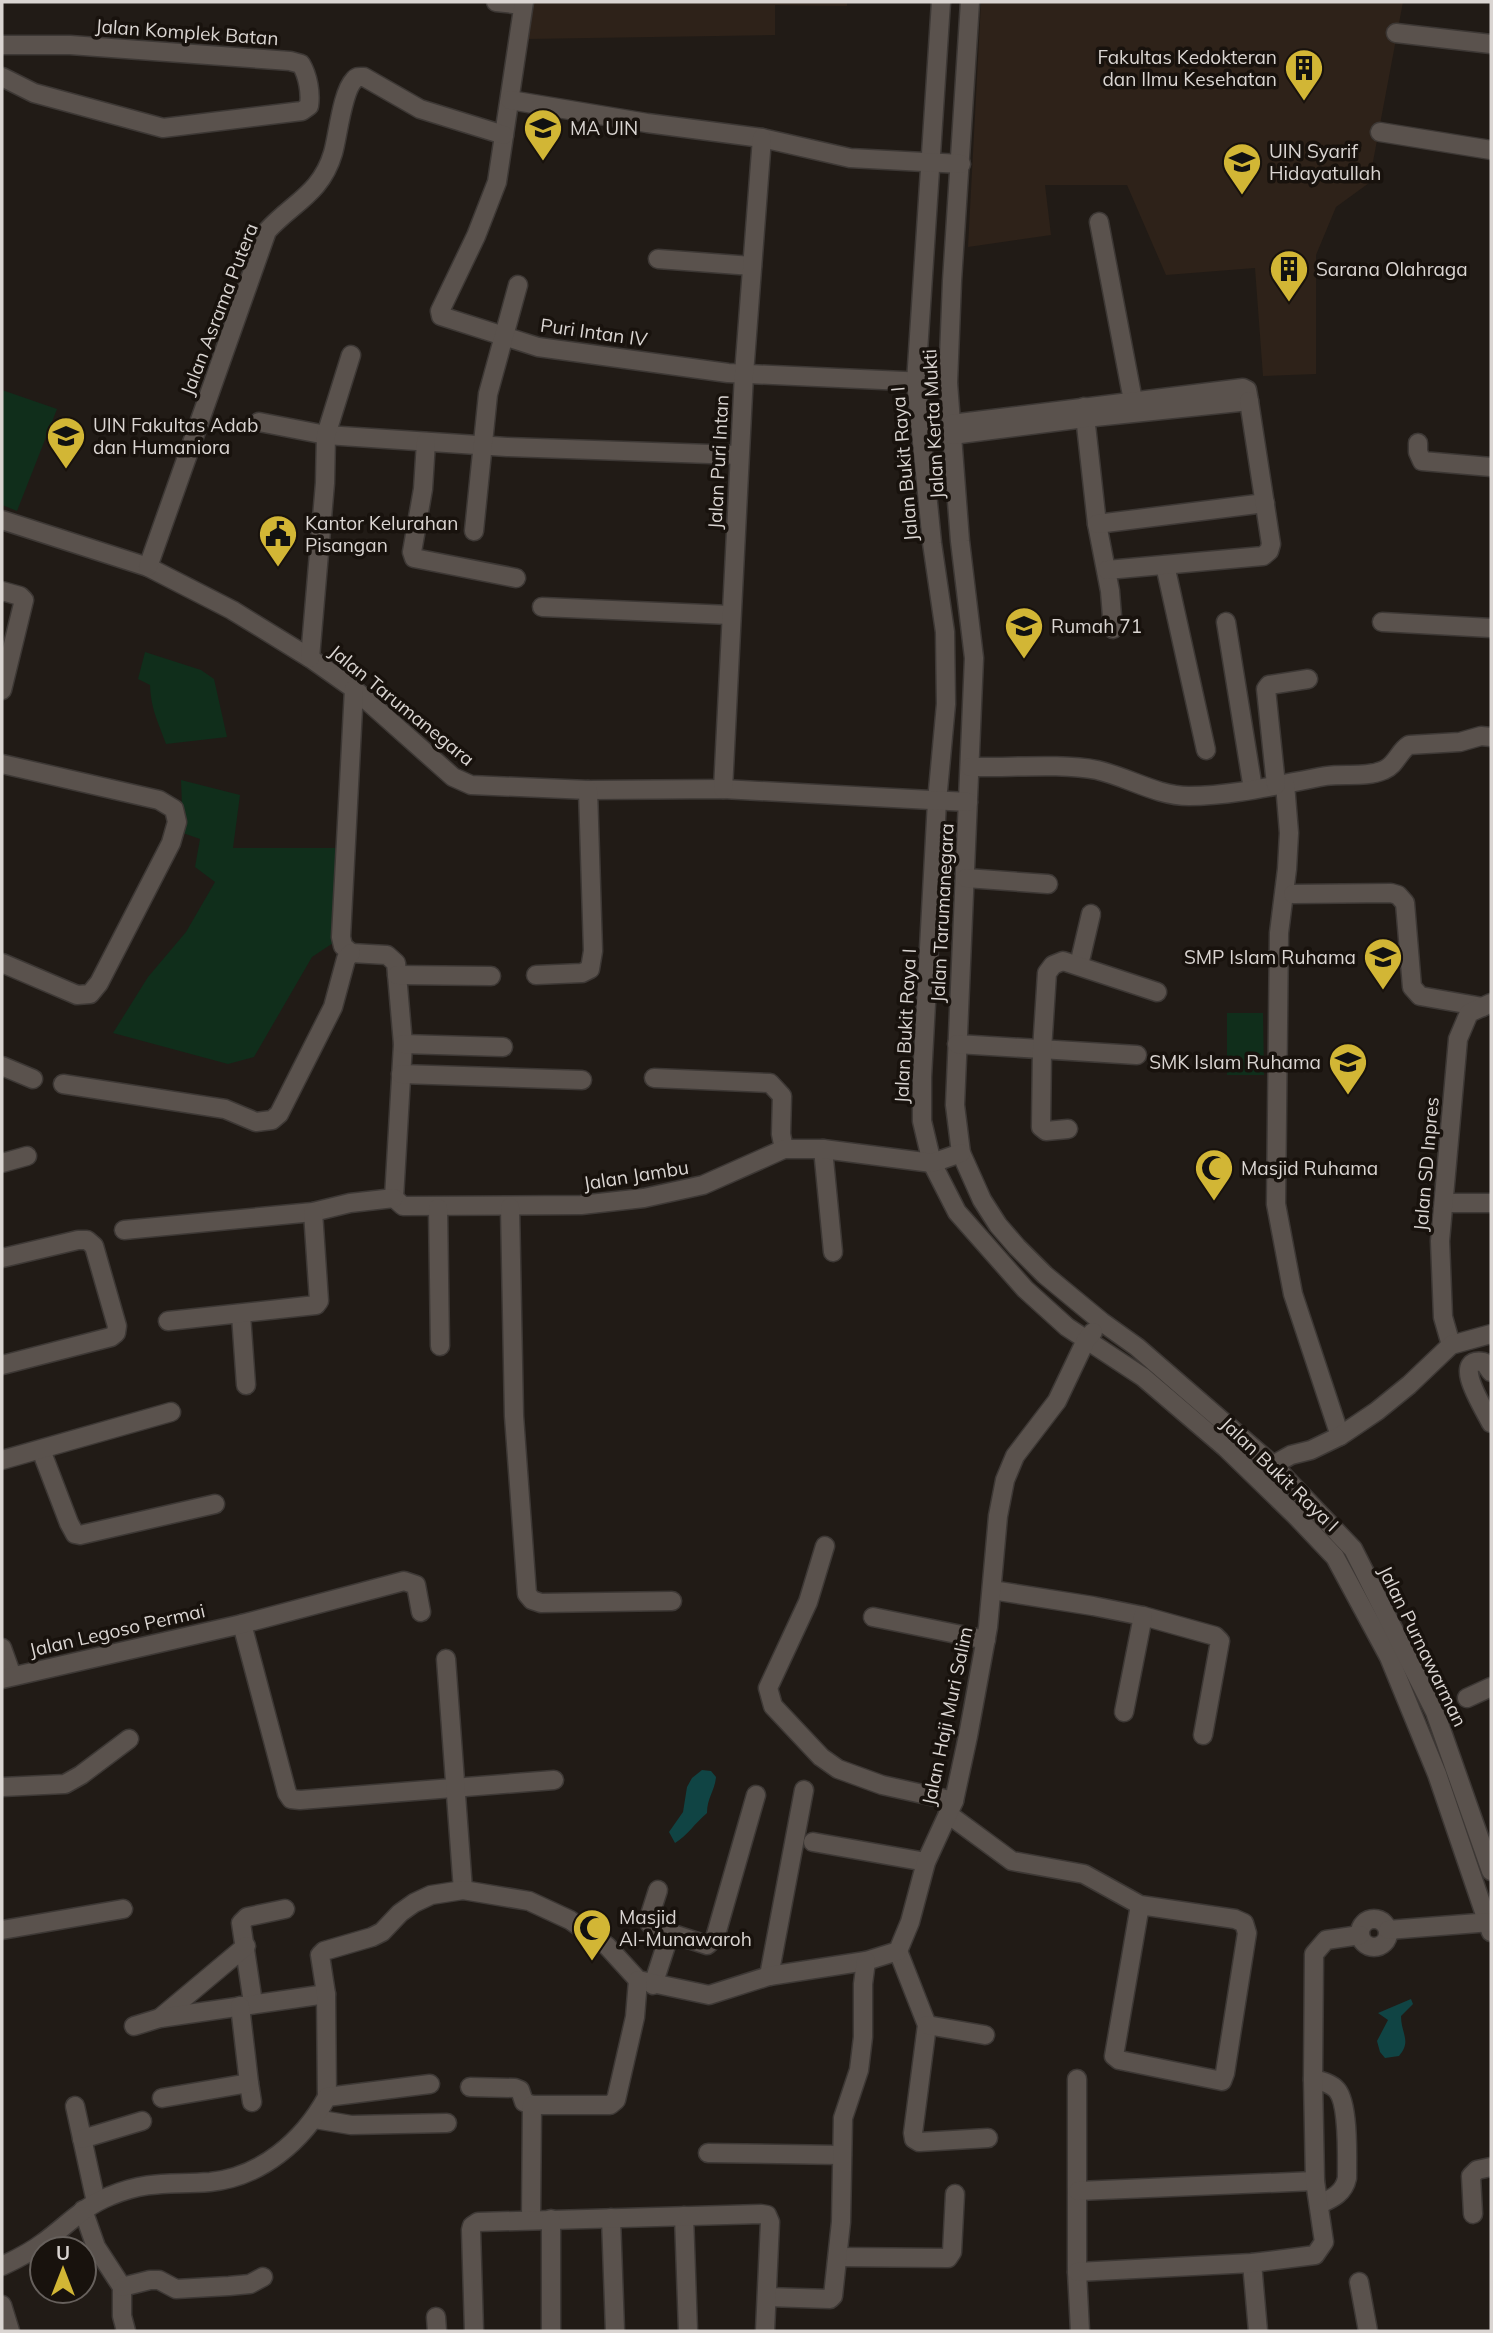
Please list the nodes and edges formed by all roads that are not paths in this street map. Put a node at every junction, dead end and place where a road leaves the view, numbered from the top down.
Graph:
1 (496, 2) edge
2 (941, 2) edge
3 (970, 2) edge
4 (523, 3) edge
5 (1396, 33) dead end
6 (2, 44) edge
7 (1491, 44) edge
8 (2, 77) edge
9 (510, 100) junction
10 (1380, 132) dead end
11 (504, 135) junction
12 (762, 138) junction
13 (1491, 149) edge
14 (931, 156) junction
15 (961, 158) junction
16 (1099, 222) dead end
17 (658, 260) dead end
18 (752, 266) junction
19 (952, 281) junction
20 (924, 282) junction
21 (519, 285) dead end
22 (504, 338) junction
23 (351, 355) dead end
24 (744, 374) junction
25 (916, 382) junction
26 (948, 383) junction
27 (1135, 408) junction
28 (1084, 413) junction
29 (260, 422) dead end
30 (952, 429) junction
31 (326, 435) junction
32 (426, 442) junction
33 (1418, 443) dead end
34 (483, 445) junction
35 (740, 455) junction
36 (1491, 467) edge
37 (1265, 503) junction
38 (2, 520) edge
39 (1097, 524) junction
40 (474, 531) dead end
41 (960, 541) junction
42 (932, 543) junction
43 (1165, 565) junction
44 (148, 567) junction
45 (1107, 570) junction
46 (516, 578) dead end
47 (2, 591) edge
48 (542, 607) dead end
49 (730, 615) junction
50 (1226, 622) dead end
51 (1382, 622) dead end
52 (1113, 628) dead end
53 (1491, 628) edge
54 (310, 658) junction
55 (1308, 679) dead end
56 (354, 689) junction
57 (2, 690) edge
58 (1491, 737) edge
59 (1206, 750) dead end
60 (2, 764) edge
61 (970, 767) junction
62 (1281, 784) junction
63 (723, 789) junction
64 (1253, 789) junction
65 (588, 790) junction
66 (953, 802) junction
67 (966, 878) junction
68 (1048, 884) dead end
69 (1293, 894) dead end
70 (1091, 914) dead end
71 (351, 953) junction
72 (2, 963) edge
73 (1079, 965) junction
74 (397, 975) junction
75 (536, 975) dead end
76 (491, 976) dead end
77 (1157, 992) dead end
78 (1487, 1005) edge
79 (403, 1044) junction
80 (957, 1044) junction
81 (503, 1047) dead end
82 (1042, 1050) junction
83 (1137, 1055) dead end
84 (2, 1066) edge
85 (401, 1073) junction
86 (654, 1078) dead end
87 (33, 1079) dead end
88 (582, 1080) dead end
89 (63, 1084) dead end
90 (1068, 1129) dead end
91 (784, 1149) junction
92 (823, 1149) junction
93 (27, 1156) dead end
94 (946, 1159) junction
95 (2, 1163) edge
96 (394, 1198) junction
97 (982, 1200) junction
98 (1444, 1203) junction
99 (1491, 1203) edge
100 (510, 1207) junction
101 (438, 1208) junction
102 (313, 1212) junction
103 (957, 1212) junction
104 (124, 1230) dead end
105 (833, 1252) dead end
106 (2, 1258) edge
107 (241, 1315) junction
108 (168, 1321) dead end
109 (1093, 1332) junction
110 (1491, 1334) edge
111 (1451, 1345) junction
112 (440, 1346) dead end
113 (2, 1365) edge
114 (1488, 1367) edge
115 (246, 1385) dead end
116 (171, 1412) dead end
117 (1491, 1423) edge
118 (1340, 1436) junction
119 (41, 1450) junction
120 (2, 1460) edge
121 (1273, 1465) junction
122 (215, 1504) dead end
123 (825, 1546) dead end
124 (992, 1590) junction
125 (672, 1601) dead end
126 (421, 1612) dead end
127 (1143, 1616) junction
128 (873, 1617) dead end
129 (242, 1624) junction
130 (986, 1640) junction
131 (2, 1648) edge
132 (446, 1659) dead end
133 (7, 1677) edge
134 (1491, 1687) edge
135 (1467, 1698) dead end
136 (1124, 1712) dead end
137 (1203, 1735) dead end
138 (129, 1739) dead end
139 (1456, 1771) junction
140 (1437, 1774) junction
141 (554, 1780) dead end
142 (2, 1787) edge
143 (456, 1788) junction
144 (804, 1790) dead end
145 (756, 1795) dead end
146 (951, 1807) junction
147 (813, 1842) dead end
148 (926, 1863) junction
149 (1491, 1871) edge
150 (463, 1890) junction
151 (658, 1890) dead end
152 (1139, 1905) junction
153 (123, 1909) dead end
154 (285, 1909) dead end
155 (1490, 1925) edge
156 (2, 1930) edge
157 (670, 1933) junction
158 (246, 1946) junction
159 (898, 1951) junction
160 (866, 1961) junction
161 (769, 1976) junction
162 (645, 1983) junction
163 (326, 1994) junction
164 (247, 2004) junction
165 (160, 2018) junction
166 (926, 2025) junction
167 (134, 2026) dead end
168 (985, 2035) dead end
169 (1313, 2078) junction
170 (1077, 2079) dead end
171 (249, 2083) junction
172 (430, 2084) dead end
173 (470, 2087) dead end
174 (327, 2097) junction
175 (162, 2098) dead end
176 (252, 2102) dead end
177 (532, 2105) junction
178 (75, 2106) dead end
179 (314, 2119) junction
180 (142, 2121) dead end
181 (447, 2123) dead end
182 (988, 2138) dead end
183 (82, 2139) junction
184 (708, 2153) dead end
185 (842, 2155) junction
186 (1491, 2167) edge
187 (1314, 2182) junction
188 (1078, 2191) junction
189 (955, 2193) dead end
190 (1320, 2204) junction
191 (90, 2206) junction
192 (1474, 2214) dead end
193 (684, 2216) junction
194 (611, 2218) junction
195 (531, 2220) junction
196 (551, 2220) junction
197 (838, 2258) junction
198 (1252, 2263) junction
199 (2, 2266) edge
200 (1077, 2272) junction
201 (263, 2277) dead end
202 (1359, 2282) dead end
203 (122, 2287) junction
204 (767, 2297) junction
205 (2, 2305) edge
206 (10, 2331) edge
207 (126, 2331) edge
208 (474, 2331) edge
209 (551, 2331) edge
210 (615, 2331) edge
211 (688, 2331) edge
212 (765, 2331) edge
213 (1080, 2331) edge
214 (1258, 2331) edge
215 (1368, 2331) edge

1 - 4 street
2 - 14 street, Jalan Bukit Raya I
3 - 15 street, Jalan Kerta Mukti
4 - 9 street
5 - 7 street
6 - 8 street, Jalan Komplek Batan
9 - 11 street
9 - 12 street
10 - 13 street
11 - 22 street, Puri Intan IV
11 - 44 street, Jalan Asrama Putera
12 - 14 street
12 - 18 street, Jalan Puri Intan
14 - 15 street
14 - 20 street, Jalan Bukit Raya I
15 - 19 street, Jalan Kerta Mukti
16 - 27 street
17 - 18 street
18 - 24 street, Jalan Puri Intan
19 - 20 street
19 - 26 street, Jalan Kerta Mukti
20 - 25 street, Jalan Bukit Raya I
21 - 22 street
22 - 24 street, Puri Intan IV
22 - 34 street
23 - 31 street
24 - 25 street, Puri Intan IV
24 - 35 street, Jalan Puri Intan
25 - 26 street, Puri Intan IV
25 - 42 street, Jalan Bukit Raya I
26 - 30 street, Jalan Kerta Mukti
27 - 28 street
27 - 37 street
28 - 30 street
28 - 39 street
29 - 31 street
30 - 41 street, Jalan Kerta Mukti
31 - 32 street
31 - 54 street
32 - 34 street
32 - 46 street
33 - 36 street
34 - 35 street
34 - 40 street
35 - 49 street, Jalan Puri Intan
37 - 39 street
37 - 43 street
38 - 44 street, Jalan Tarumanegara
39 - 45 street
41 - 42 street
41 - 61 street, Jalan Kerta Mukti
42 - 66 street, Jalan Bukit Raya I
43 - 45 street
43 - 59 street
44 - 54 street, Jalan Tarumanegara
45 - 52 street
47 - 57 street
48 - 49 street
49 - 63 street, Jalan Puri Intan
50 - 64 street
51 - 53 street
54 - 56 street, Jalan Tarumanegara
55 - 62 street
56 - 65 street, Jalan Tarumanegara
56 - 71 street
58 - 62 street
60 - 72 street
61 - 64 street
61 - 66 street, Jalan Kerta Mukti
62 - 64 street
62 - 118 street
63 - 65 street, Jalan Tarumanegara
63 - 66 street, Jalan Tarumanegara
65 - 75 street
66 - 67 street, Jalan Tarumanegara
66 - 94 street, Jalan Bukit Raya I
67 - 68 street
67 - 80 street, Jalan Tarumanegara
69 - 78 street
70 - 73 street
71 - 74 street
71 - 89 street
73 - 77 street
73 - 82 street
74 - 76 street
74 - 79 street
78 - 98 street, Jalan SD Inpres
79 - 81 street
79 - 85 street
80 - 82 street
80 - 94 street, Jalan Tarumanegara
82 - 83 street
82 - 90 street
84 - 87 street
85 - 88 street
85 - 96 street
86 - 91 street
91 - 92 street, Jalan Jambu
91 - 100 street, Jalan Jambu
92 - 94 street, Jalan Jambu
92 - 105 street
93 - 95 street
94 - 97 street, Jalan Tarumanegara
94 - 103 street, Jalan Bukit Raya I
96 - 101 street, Jalan Jambu
96 - 102 street
97 - 103 street
97 - 109 street, Jalan Tarumanegara
98 - 99 street
98 - 111 street, Jalan SD Inpres
100 - 101 street, Jalan Jambu
100 - 125 street
101 - 112 street
102 - 104 street
102 - 107 street
103 - 109 street, Jalan Bukit Raya I
106 - 113 street
107 - 108 street
107 - 115 street
109 - 121 street, Jalan Tarumanegara
109 - 124 street, Jalan Haji Muri Salim
109 - 140 street, Jalan Bukit Raya I
110 - 111 street
111 - 118 street
114 - 117 street
116 - 119 street
118 - 121 street
119 - 120 street
119 - 122 street
121 - 139 street, Jalan Purnawarman
123 - 146 street
124 - 127 street
124 - 130 street, Jalan Haji Muri Salim
126 - 129 street, Jalan Legoso Permai
127 - 136 street
127 - 137 street
128 - 130 street
129 - 133 street, Jalan Legoso Permai
129 - 143 street
130 - 146 street, Jalan Haji Muri Salim
131 - 133 street
132 - 143 street
134 - 135 street
138 - 142 street
139 - 140 street
139 - 149 street, Jalan Purnawarman
140 - 155 street, Jalan Bukit Raya I
141 - 143 street
143 - 150 street
144 - 161 street
145 - 157 street
146 - 148 street, Jalan Haji Muri Salim
146 - 152 street
147 - 148 street
148 - 159 street, Jalan Haji Muri Salim
150 - 162 street
150 - 163 street
151 - 157 street
152 - 152 street
153 - 156 street
154 - 158 street
155 - 169 street
157 - 162 street
158 - 164 street
158 - 165 street
159 - 160 street
159 - 166 street
160 - 161 street
160 - 185 street
161 - 162 street
162 - 177 street
163 - 164 street
163 - 174 street
164 - 165 street
164 - 171 street
165 - 167 street
166 - 168 street
166 - 182 street
169 - 187 street
169 - 190 street
170 - 188 street
171 - 175 street
171 - 176 street
172 - 174 street
173 - 177 street
174 - 179 street
177 - 195 street
178 - 183 street
179 - 181 street
179 - 191 street
180 - 183 street
183 - 191 street
184 - 185 street
185 - 197 street
186 - 192 street
187 - 188 street
187 - 190 street
188 - 200 street
189 - 197 street
190 - 198 street
191 - 199 street
191 - 203 street
193 - 194 street
193 - 204 street
193 - 211 street
194 - 196 street
194 - 210 street
195 - 196 street
195 - 208 street
196 - 209 street
197 - 204 street
198 - 200 street
198 - 214 street
200 - 213 street
201 - 203 street
202 - 215 street
203 - 207 street
204 - 212 street
205 - 206 street

